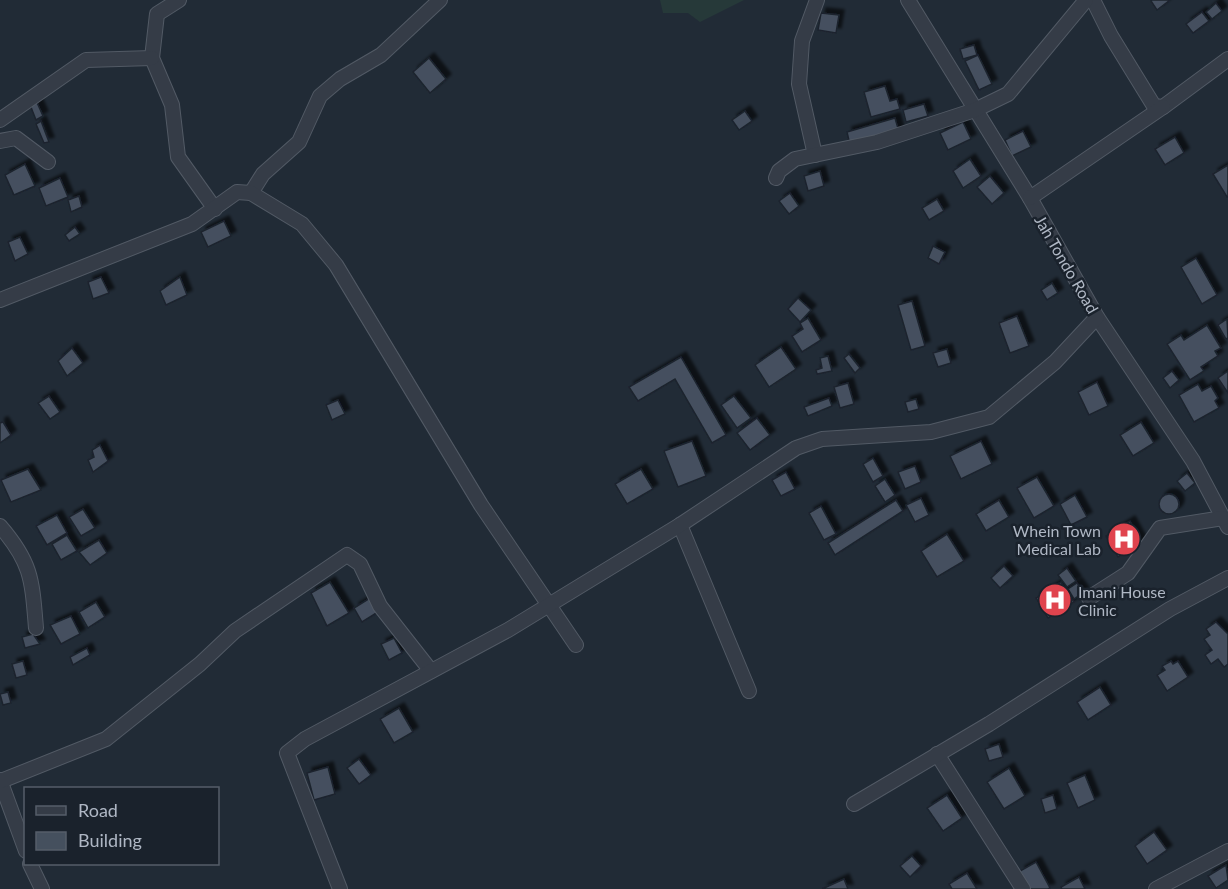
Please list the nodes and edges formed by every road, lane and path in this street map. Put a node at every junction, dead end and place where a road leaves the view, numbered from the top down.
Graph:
1 (179, 0) edge
2 (440, 0) edge
3 (817, 0) edge
4 (908, 0) edge
5 (1086, 0) edge
6 (1093, 0) edge
7 (162, 5) edge
8 (152, 58) junction
9 (1228, 59) edge
10 (1163, 107) junction
11 (975, 110) junction
12 (0, 120) edge
13 (0, 141) edge
14 (815, 155) junction
15 (48, 162) dead end
16 (776, 178) dead end
17 (252, 193) junction
18 (1030, 198) junction
19 (215, 209) junction
20 (0, 300) edge
21 (1097, 317) junction
22 (1226, 523) edge
23 (680, 525) junction
24 (0, 526) edge
25 (1228, 578) edge
26 (1089, 598) dead end
27 (549, 604) junction
28 (36, 628) dead end
29 (576, 645) dead end
30 (431, 671) junction
31 (749, 691) dead end
32 (937, 754) junction
33 (0, 780) edge
34 (854, 804) dead end
35 (24, 846) edge
36 (1228, 851) edge
37 (30, 865) edge
38 (42, 889) edge
39 (340, 889) edge
40 (1023, 889) edge
41 (1156, 889) edge

1 - 7 street
2 - 17 street
3 - 14 street
4 - 11 street, Jah Tondo Road
5 - 11 street
6 - 10 street
7 - 8 street
8 - 12 street
8 - 19 street
9 - 10 street
10 - 18 street
11 - 14 street
11 - 18 street, Jah Tondo Road
13 - 15 street
14 - 16 street
17 - 19 street
17 - 27 street
18 - 21 street, Jah Tondo Road
19 - 20 street
21 - 22 street, Jah Tondo Road
21 - 23 street
22 - 26 street
23 - 27 street
23 - 31 street
24 - 28 street
25 - 32 street
27 - 29 street
27 - 30 street
30 - 33 street
30 - 39 street
32 - 34 street
32 - 40 street
33 - 35 street
36 - 41 street
37 - 38 street

